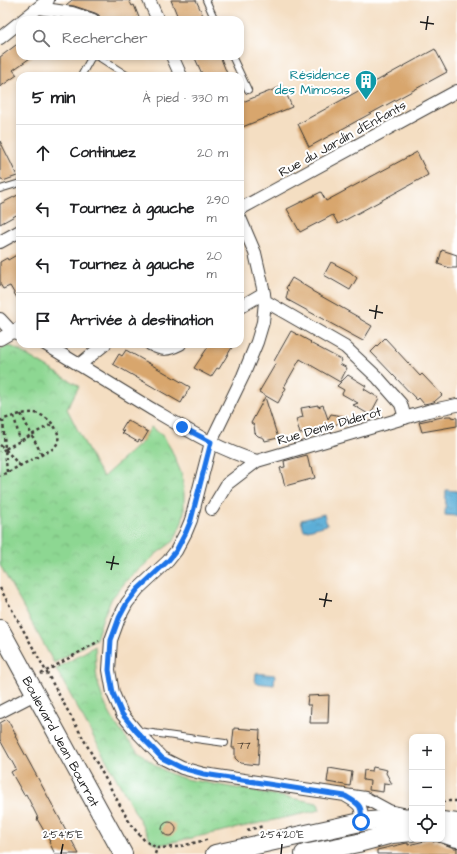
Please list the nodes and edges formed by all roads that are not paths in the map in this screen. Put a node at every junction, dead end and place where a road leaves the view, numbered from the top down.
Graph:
1 (48, 0) edge
2 (149, 0) edge
3 (206, 0) edge
4 (38, 8) junction
5 (28, 16) edge
6 (81, 16) edge
7 (156, 16) edge
8 (213, 16) edge
9 (16, 25) edge
10 (0, 38) edge
11 (90, 60) edge
12 (103, 60) edge
13 (174, 60) edge
14 (234, 60) edge
15 (82, 72) edge
16 (122, 72) edge
17 (179, 72) edge
18 (240, 72) edge
19 (244, 82) edge
20 (248, 90) dead end
21 (457, 91) edge
22 (16, 184) edge
23 (0, 189) edge
24 (244, 207) edge
25 (244, 227) edge
26 (16, 233) edge
27 (0, 242) edge
28 (265, 297) junction
29 (244, 305) edge
30 (0, 319) edge
31 (16, 330) edge
32 (16, 331) edge
33 (0, 339) edge
34 (52, 348) edge
35 (100, 348) edge
36 (159, 348) edge
37 (170, 348) edge
38 (79, 365) junction
39 (457, 405) edge
40 (405, 418) junction
41 (211, 442) junction
42 (257, 461) junction
43 (212, 510) dead end
44 (0, 629) edge
45 (35, 694) junction
46 (0, 712) edge
47 (136, 731) junction
48 (225, 743) dead end
49 (345, 796) junction
50 (409, 819) edge
51 (409, 820) edge
52 (409, 820) edge
53 (409, 821) edge
54 (445, 821) edge
55 (361, 822) junction
56 (457, 823) edge
57 (445, 834) edge
58 (457, 838) edge
59 (353, 849) edge
60 (123, 854) edge
61 (215, 854) edge
62 (269, 854) edge
63 (304, 854) edge

1 - 4 street
2 - 7 street
3 - 8 lane
4 - 5 street
4 - 6 street
9 - 10 street
11 - 15 lane
12 - 16 lane
13 - 17 street
14 - 18 lane
19 - 20 lane
21 - 24 street, Rue du Jardin d'Enfants
22 - 23 lane
25 - 28 street
26 - 27 street
28 - 29 street
28 - 40 street
28 - 41 street
30 - 31 street
32 - 33 street
34 - 38 street
35 - 38 street
36 - 37 street
38 - 41 street
39 - 40 street, Rue Denis Diderot
40 - 42 street, Rue Denis Diderot
41 - 42 street
41 - 47 street
42 - 43 street
44 - 45 main road, Boulevard Jean Bourrat
45 - 46 street
45 - 60 main road, Boulevard Jean Bourrat
47 - 48 lane
47 - 49 street
49 - 50 street
49 - 55 street
51 - 55 main road
52 - 62 main road
53 - 59 main road
54 - 56 main road
55 - 61 main road
57 - 58 main road
59 - 63 main road

